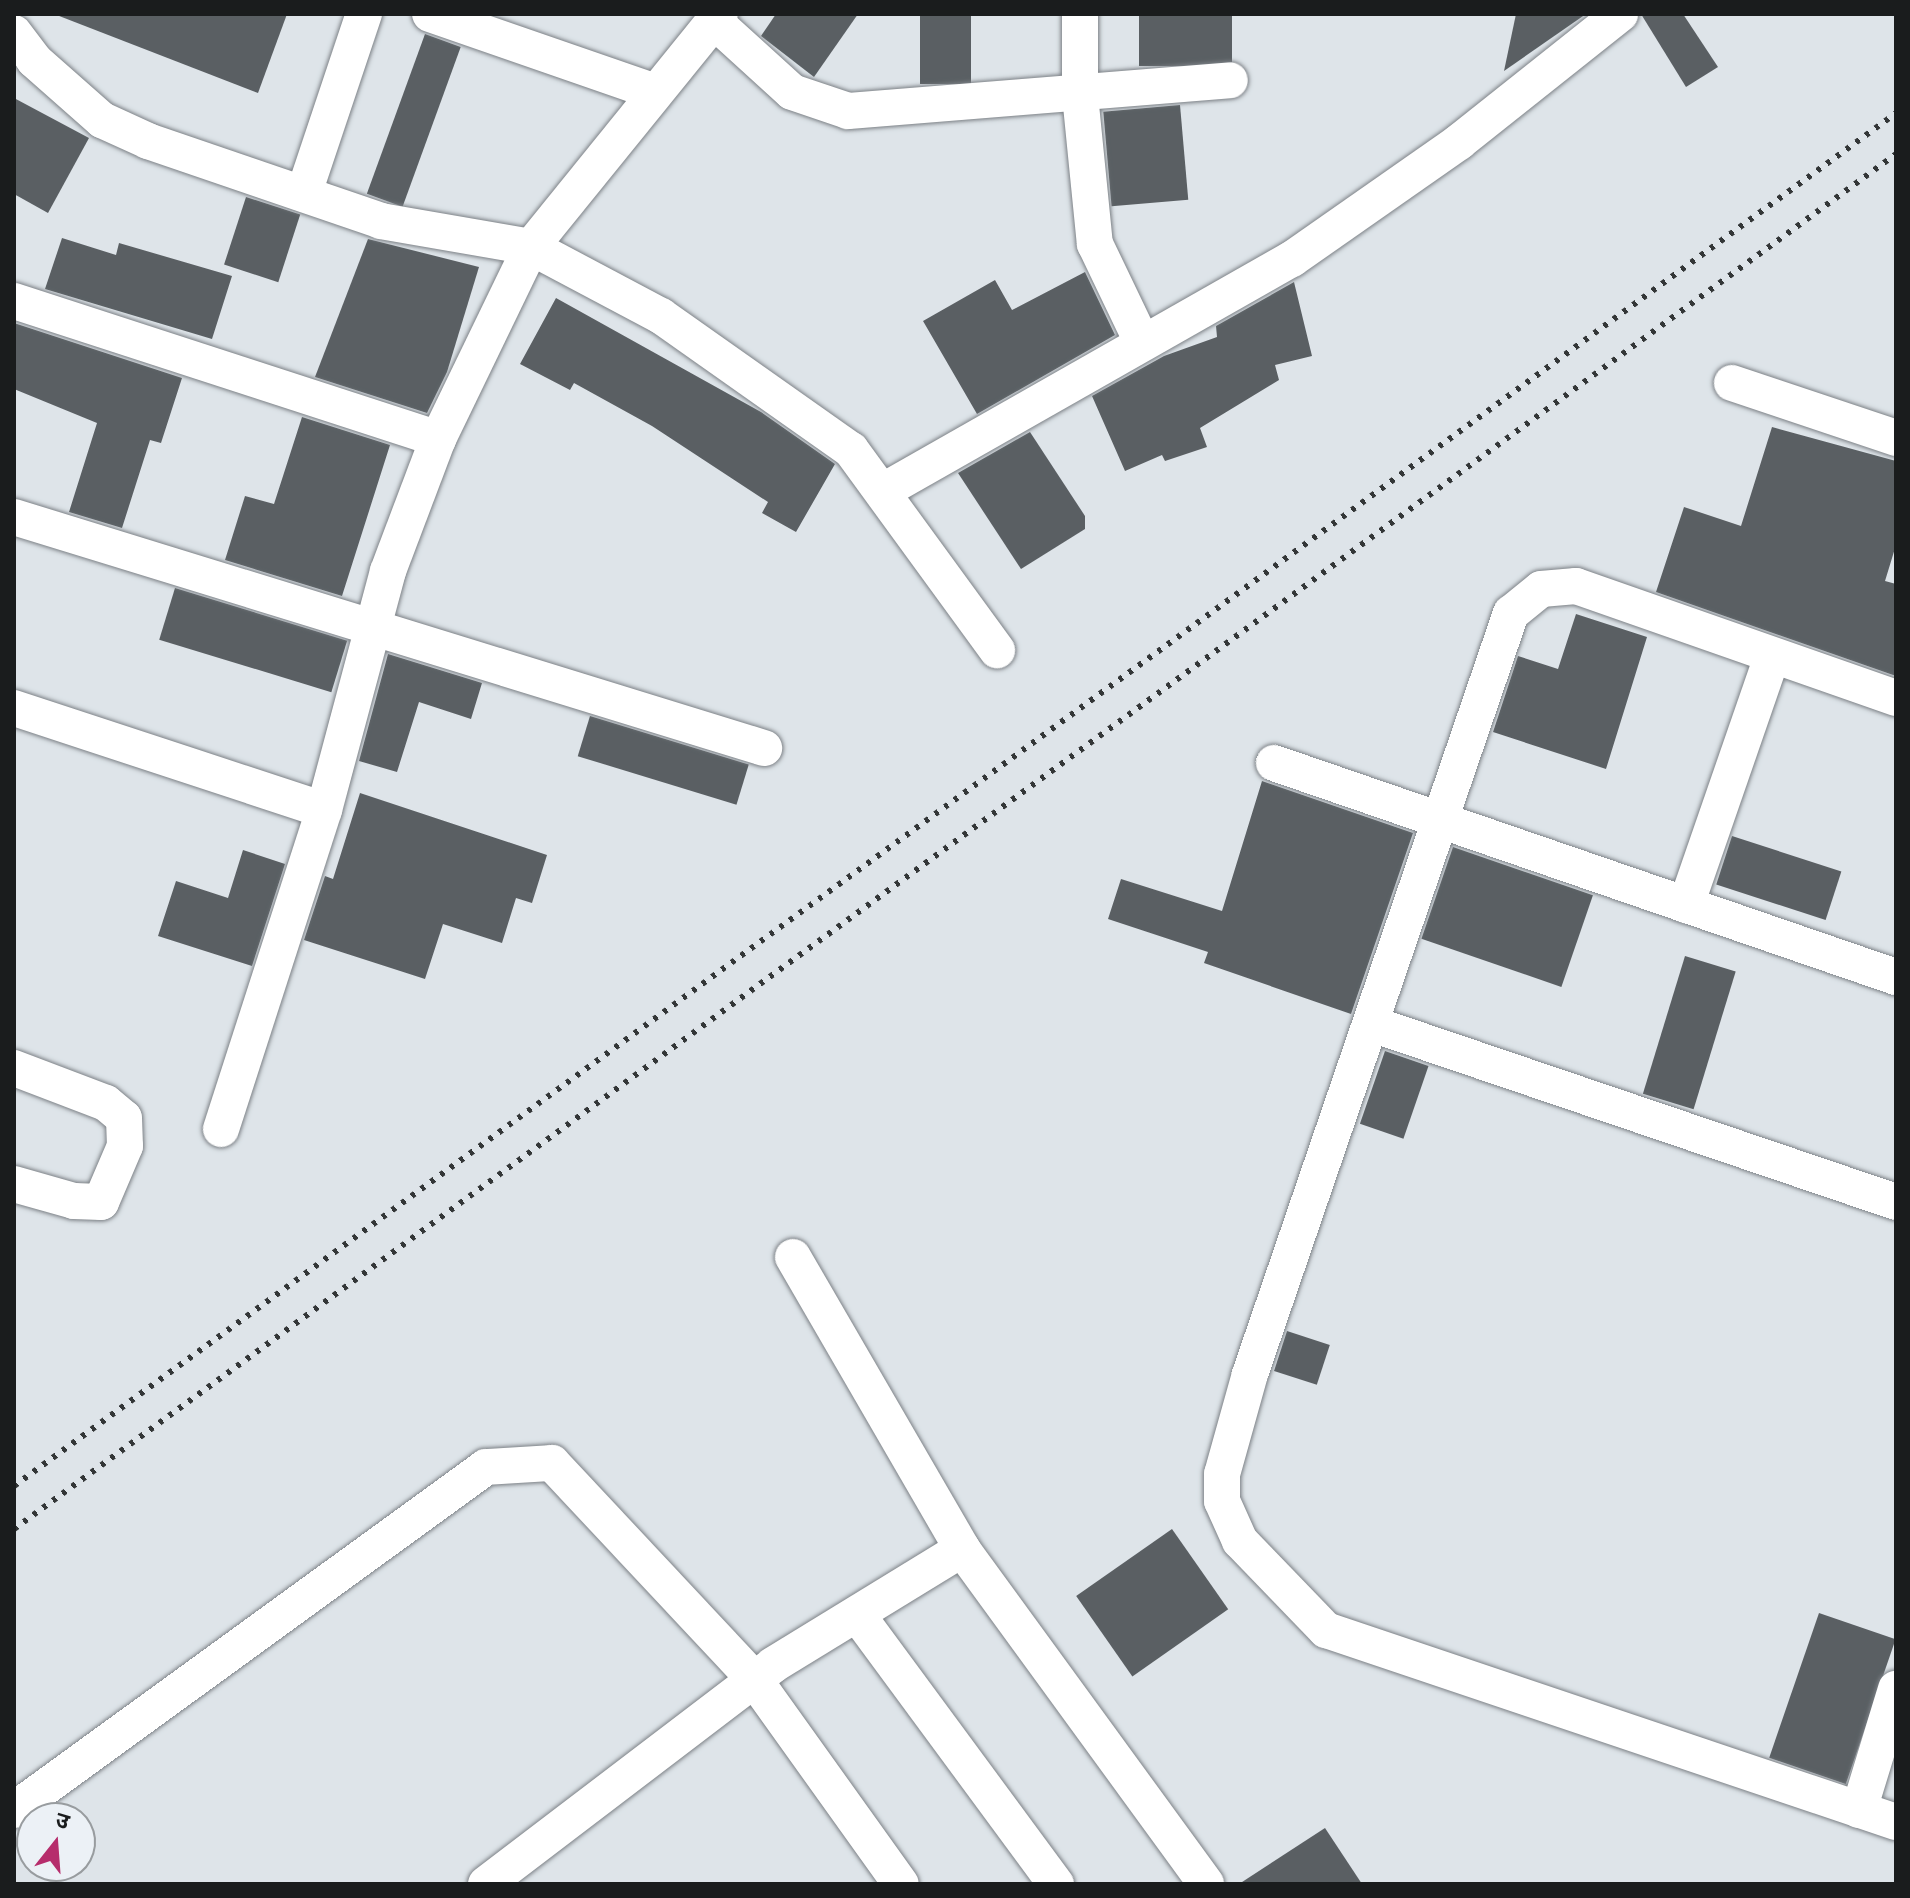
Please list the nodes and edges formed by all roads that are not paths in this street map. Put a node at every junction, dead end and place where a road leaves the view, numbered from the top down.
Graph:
1 (364, 14) edge
2 (430, 14) edge
3 (1080, 14) edge
4 (1620, 14) edge
5 (717, 18) edge
6 (14, 33) edge
7 (1230, 80) dead end
8 (655, 92) junction
9 (1080, 95) junction
10 (305, 190) junction
11 (531, 247) junction
12 (14, 301) edge
13 (1141, 340) junction
14 (1732, 383) dead end
15 (1896, 438) edge
16 (438, 439) junction
17 (885, 490) junction
18 (14, 517) edge
19 (373, 629) junction
20 (997, 650) dead end
21 (1772, 656) junction
22 (1896, 698) edge
23 (14, 708) edge
24 (764, 748) dead end
25 (1274, 763) dead end
26 (324, 810) junction
27 (1441, 820) junction
28 (1686, 905) junction
29 (1896, 977) edge
30 (1372, 1024) junction
31 (14, 1068) edge
32 (221, 1129) dead end
33 (14, 1184) edge
34 (1896, 1202) edge
35 (793, 1257) dead end
36 (962, 1549) junction
37 (859, 1617) junction
38 (754, 1679) junction
39 (1896, 1689) edge
40 (14, 1810) edge
41 (1859, 1810) junction
42 (1896, 1822) edge
43 (1049, 1882) edge
44 (486, 1884) edge
45 (901, 1884) edge
46 (1206, 1884) edge

1 - 10 street
2 - 8 street
3 - 9 street
4 - 13 street
5 - 8 street
5 - 9 street
6 - 10 street
7 - 9 street
8 - 11 street
9 - 13 street
10 - 11 street
11 - 16 street
11 - 17 street
12 - 16 street
13 - 17 street
14 - 15 street
16 - 19 street
17 - 20 street
18 - 19 street
19 - 24 street
19 - 26 street
21 - 22 street
21 - 27 street
21 - 28 street
23 - 26 street
25 - 27 street
26 - 32 street
27 - 28 street
27 - 30 street
28 - 29 street
30 - 34 street
30 - 41 street
31 - 33 street
35 - 36 street
36 - 37 street
36 - 46 street
37 - 38 street
37 - 43 street
38 - 40 street
38 - 44 street
38 - 45 street
39 - 41 street
41 - 42 street

